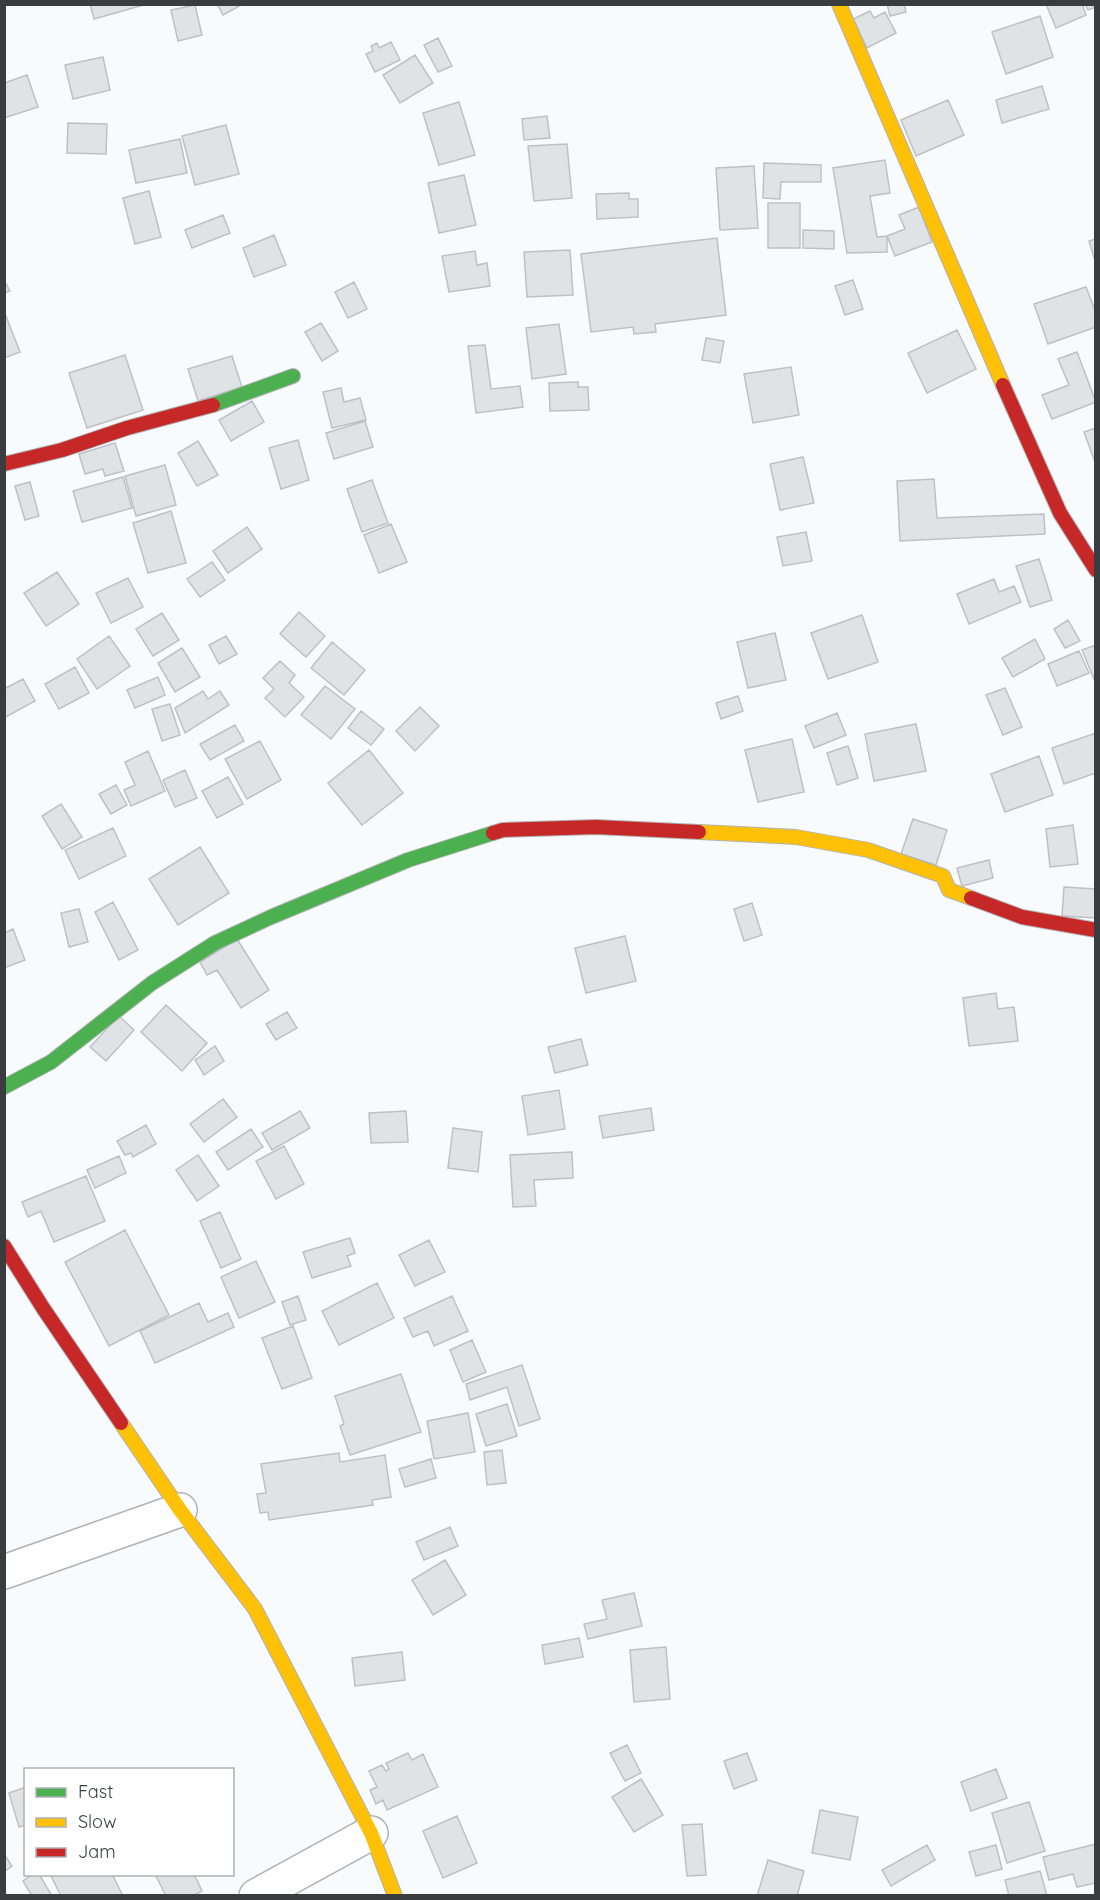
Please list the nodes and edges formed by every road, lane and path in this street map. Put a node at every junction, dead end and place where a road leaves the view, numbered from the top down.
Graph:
1 (839, 4) edge
2 (293, 376) dead end
3 (4, 464) edge
4 (1095, 570) edge
5 (1095, 930) edge
6 (4, 1087) edge
7 (4, 1245) edge
8 (180, 1510) junction
9 (4, 1572) edge
10 (371, 1833) junction
11 (256, 1896) edge
12 (395, 1896) edge

1 - 4 street
2 - 3 street
5 - 6 street
7 - 8 street
8 - 9 street
8 - 10 street
10 - 11 street
10 - 12 street

